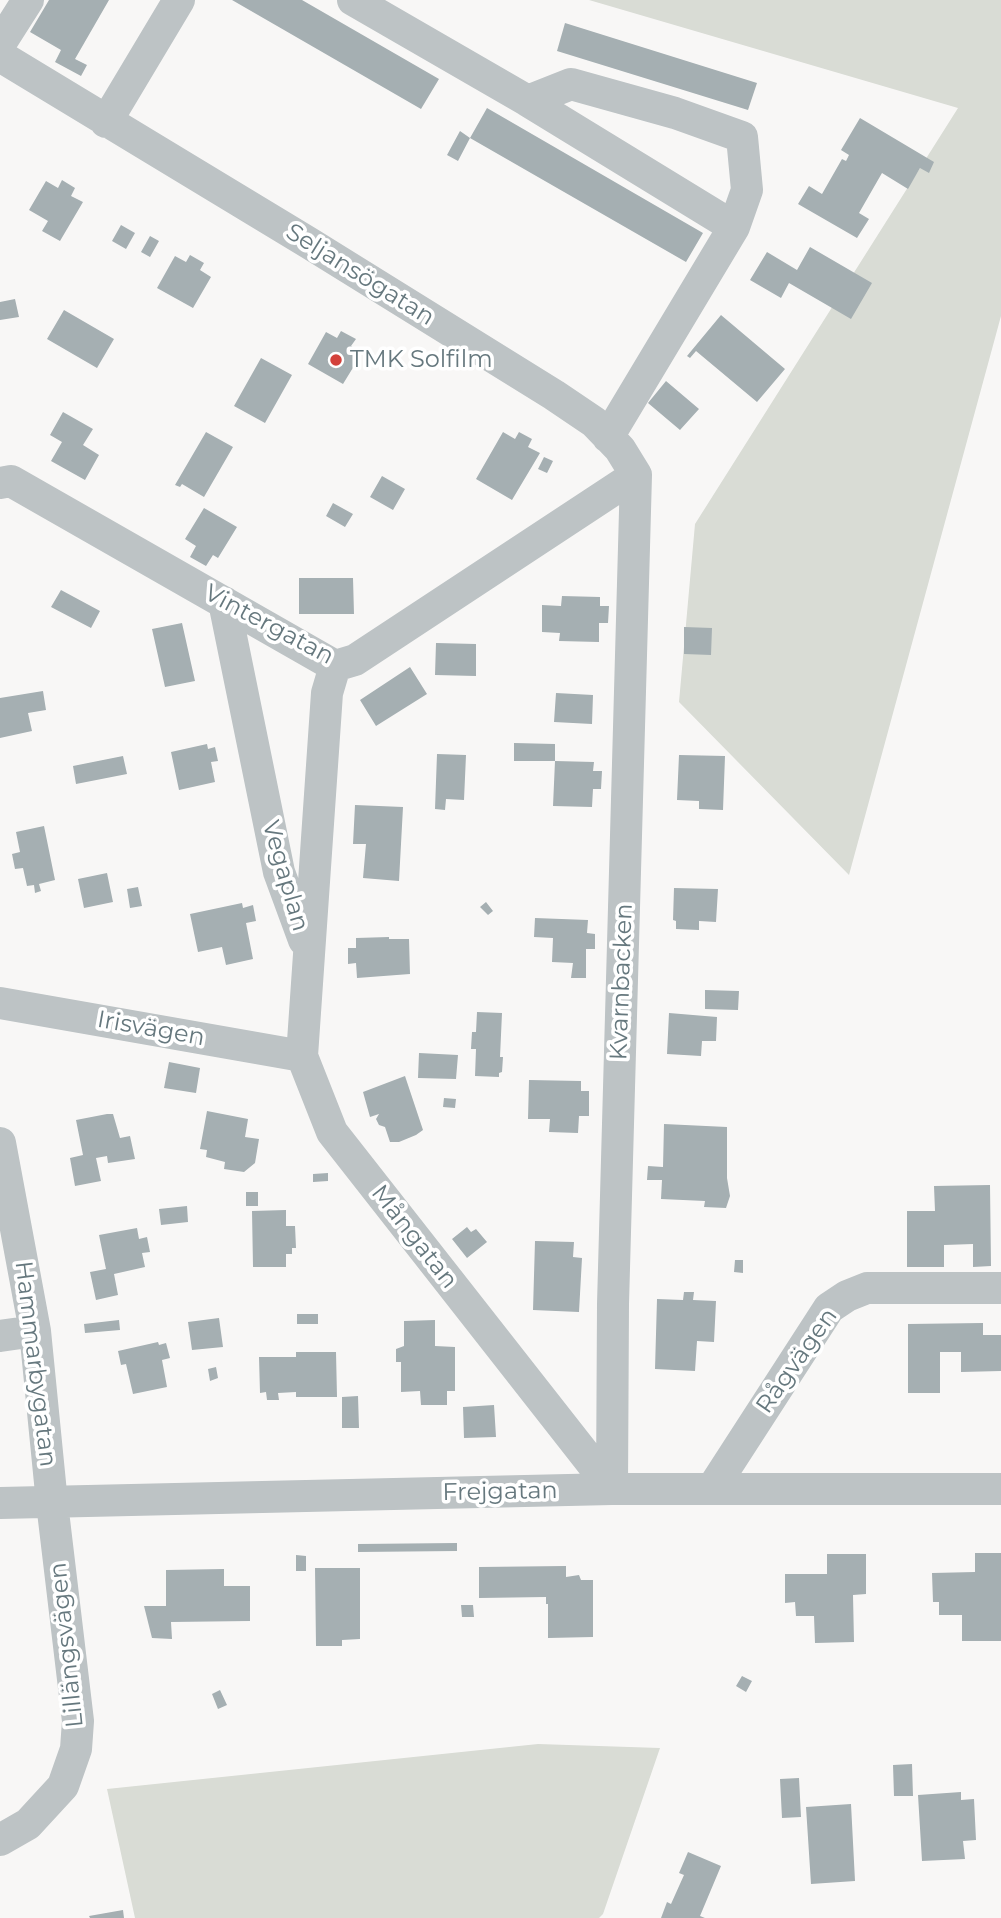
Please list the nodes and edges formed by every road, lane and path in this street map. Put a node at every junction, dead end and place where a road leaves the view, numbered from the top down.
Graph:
1 (28, 0) edge
2 (179, 0) edge
3 (353, 0) edge
4 (0, 44) edge
5 (0, 56) edge
6 (528, 102) junction
7 (106, 122) junction
8 (734, 227) junction
9 (608, 437) junction
10 (636, 475) junction
11 (0, 483) edge
12 (224, 602) junction
13 (335, 666) junction
14 (308, 952) junction
15 (0, 1003) edge
16 (302, 1056) junction
17 (0, 1143) edge
18 (1001, 1288) edge
19 (35, 1331) junction
20 (0, 1336) edge
21 (612, 1489) junction
22 (712, 1489) junction
23 (1001, 1489) edge
24 (0, 1503) edge
25 (52, 1503) junction
26 (0, 1840) edge

1 - 4 street
2 - 7 street
3 - 6 street
5 - 7 street, Seljansögatan
6 - 8 street
6 - 8 street
7 - 9 street, Seljansögatan
8 - 9 street
9 - 10 street, Seljansögatan
10 - 13 street, Vintergatan
10 - 21 street, Kvarnbacken
11 - 12 street, Vintergatan
12 - 13 street, Vintergatan
12 - 14 street, Vegaplan
13 - 14 street, Vegaplan
14 - 16 street, Mångatan
15 - 16 street, Irisvägen
16 - 21 street, Mångatan
17 - 19 street, Hammarbygatan
18 - 22 street, Rågvägen
19 - 20 street
19 - 25 street, Hammarbygatan
21 - 22 street, Frejgatan
21 - 25 street, Frejgatan
22 - 23 street, Frejgatan
24 - 25 street, Frejgatan
25 - 26 street, Lillängsvägen

